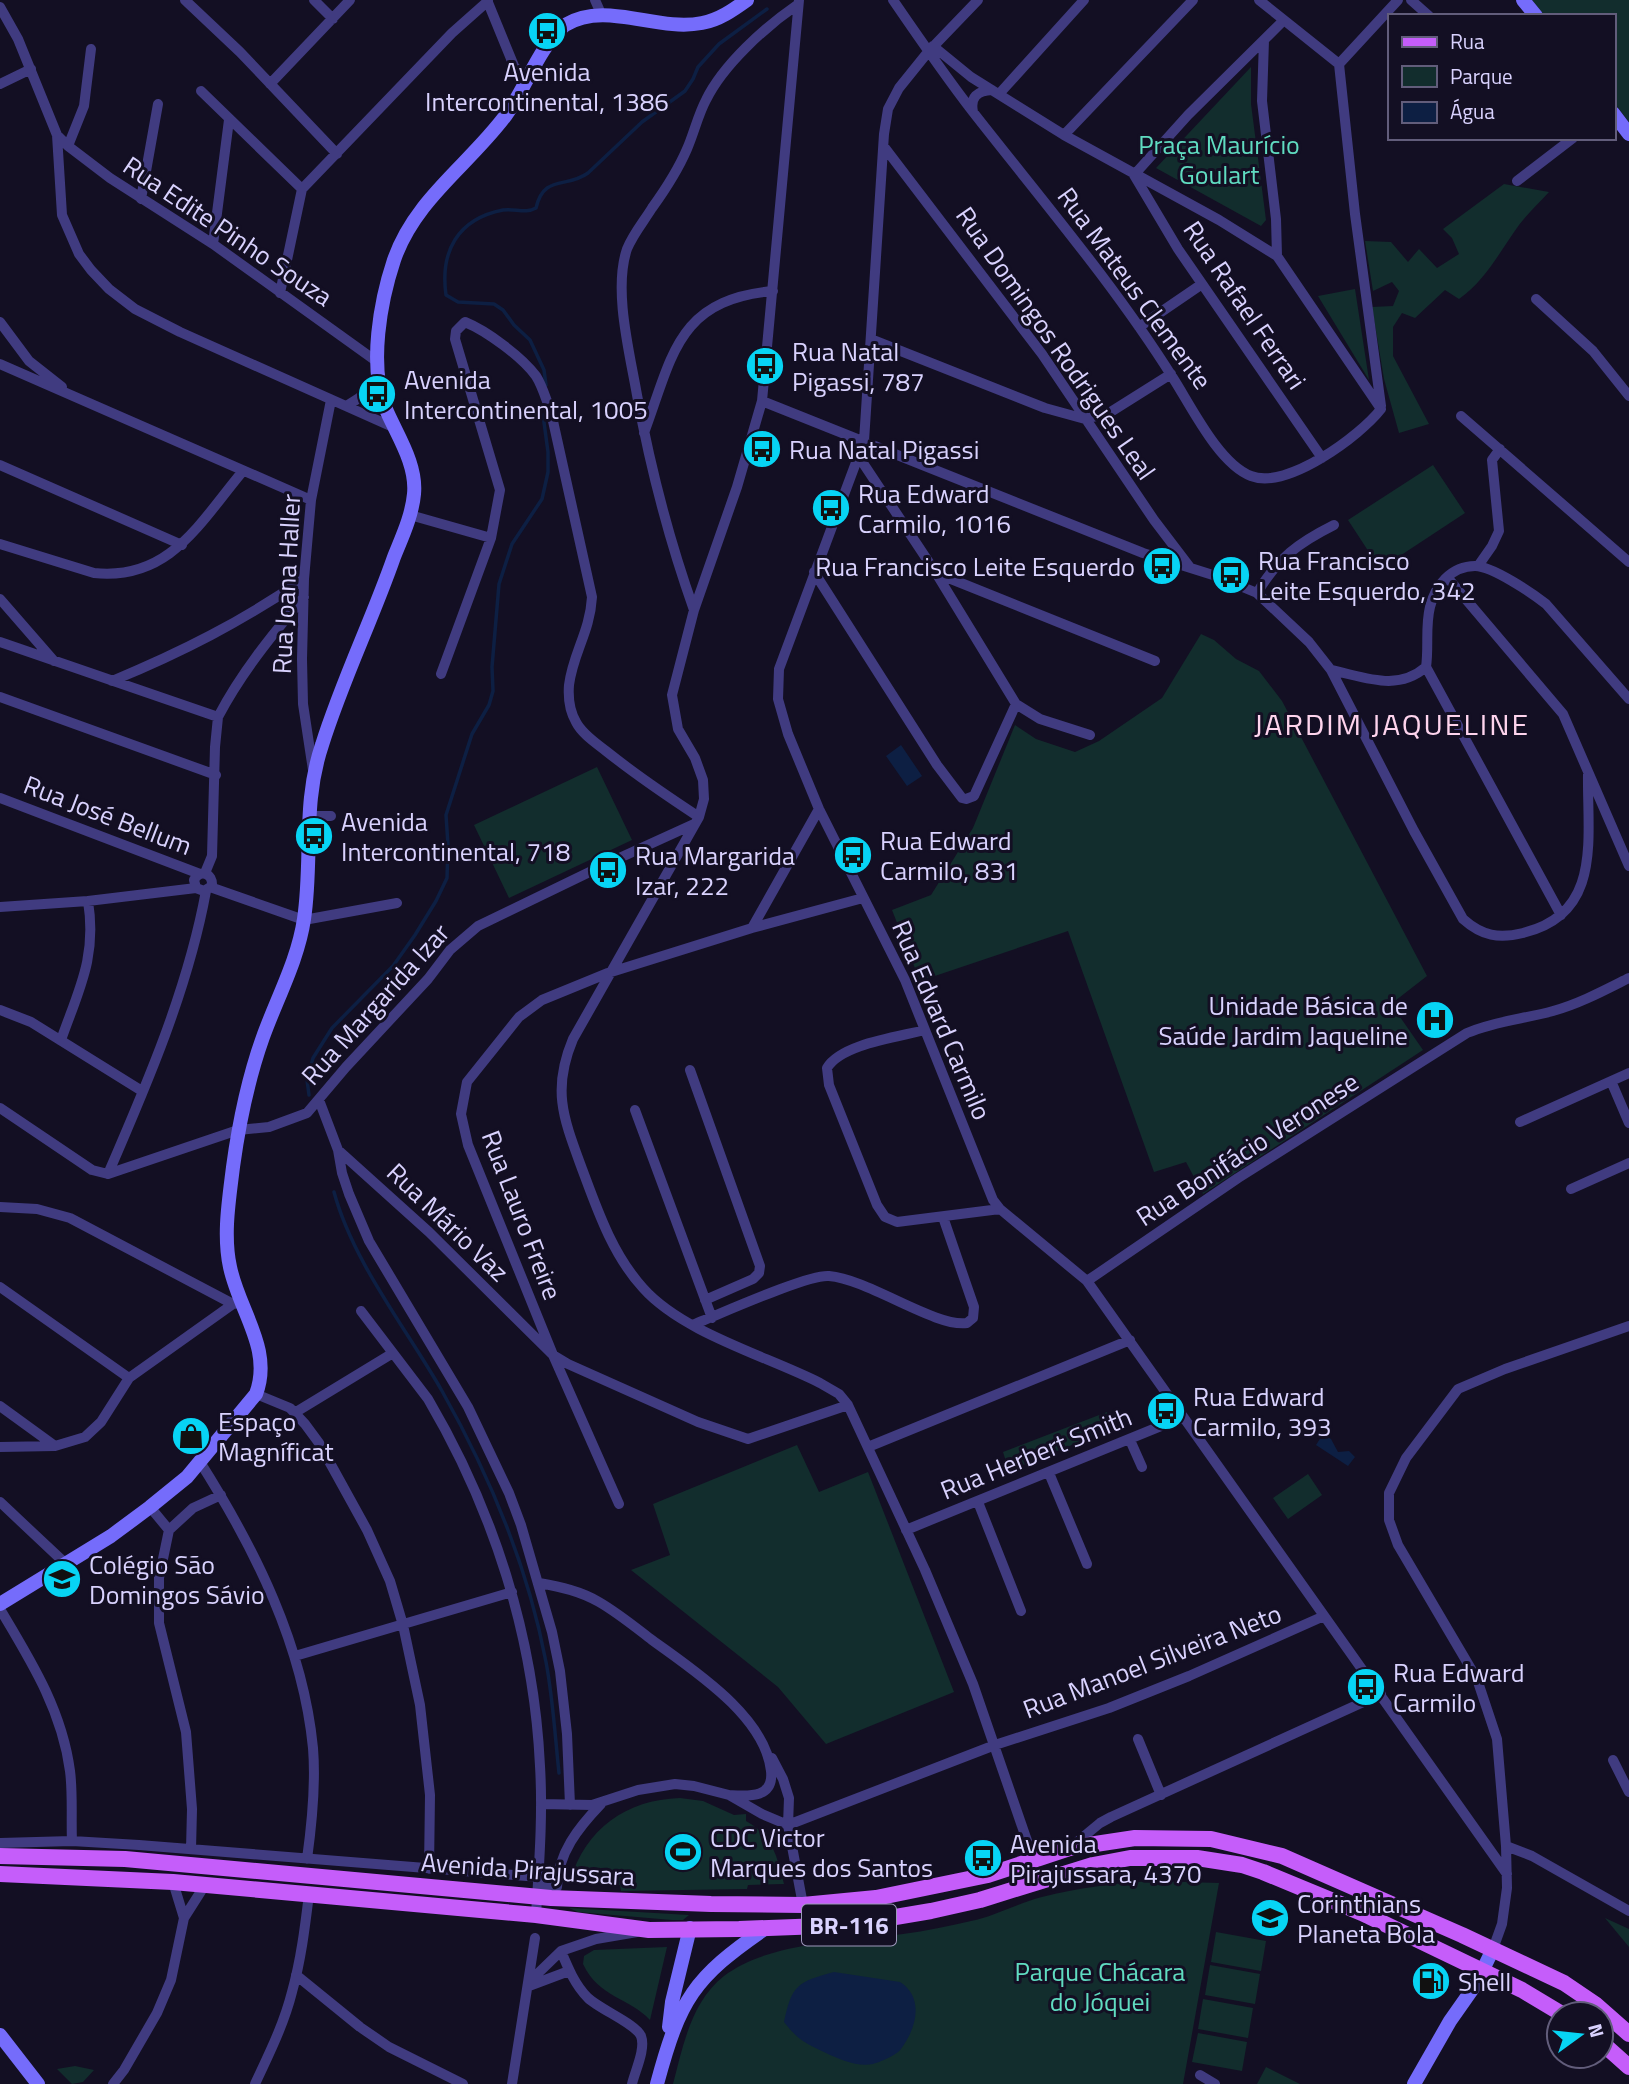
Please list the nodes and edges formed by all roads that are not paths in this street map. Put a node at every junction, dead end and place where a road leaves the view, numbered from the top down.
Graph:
1 (185, 0) edge
2 (314, 0) edge
3 (350, 0) edge
4 (747, 0) edge
5 (893, 0) edge
6 (978, 0) edge
7 (1084, 0) edge
8 (1193, 0) edge
9 (1259, 0) edge
10 (1398, 0) edge
11 (1411, 0) edge
12 (1523, 0) edge
13 (487, 1) edge
14 (798, 3) edge
15 (597, 5) edge
16 (0, 7) edge
17 (1427, 14) edge
18 (1534, 14) edge
19 (333, 19) junction
20 (1284, 20) junction
21 (1264, 40) junction
22 (91, 49) dead end
23 (930, 49) junction
24 (1339, 64) junction
25 (31, 69) junction
26 (526, 80) junction
27 (0, 84) edge
28 (270, 84) junction
29 (201, 91) dead end
30 (995, 92) junction
31 (158, 104) dead end
32 (974, 113) junction
33 (1615, 116) edge
34 (229, 120) junction
35 (1629, 134) edge
36 (57, 135) junction
37 (1064, 135) junction
38 (1570, 140) edge
39 (68, 146) junction
40 (885, 148) junction
41 (337, 154) junction
42 (1134, 175) junction
43 (1517, 181) dead end
44 (302, 189) junction
45 (141, 199) junction
46 (213, 244) junction
47 (1277, 256) junction
48 (1202, 284) junction
49 (773, 291) junction
50 (280, 293) junction
51 (1536, 299) dead end
52 (0, 322) edge
53 (1139, 327) junction
54 (873, 340) junction
55 (376, 361) junction
56 (0, 364) edge
57 (1171, 374) junction
58 (378, 379) junction
59 (72, 395) junction
60 (1629, 396) edge
61 (331, 400) junction
62 (762, 401) junction
63 (348, 405) junction
64 (1381, 409) junction
65 (387, 412) junction
66 (369, 416) junction
67 (1461, 416) dead end
68 (1085, 419) junction
69 (395, 428) junction
70 (643, 435) junction
71 (864, 441) junction
72 (1500, 449) junction
73 (859, 457) junction
74 (1322, 457) junction
75 (0, 465) edge
76 (243, 471) junction
77 (311, 500) junction
78 (410, 515) junction
79 (1334, 525) dead end
80 (491, 538) junction
81 (0, 544) edge
82 (182, 545) junction
83 (1629, 562) edge
84 (1189, 566) junction
85 (1478, 566) junction
86 (814, 572) junction
87 (936, 573) junction
88 (1447, 577) junction
89 (304, 579) junction
90 (1257, 593) junction
91 (304, 597) junction
92 (0, 599) edge
93 (694, 610) junction
94 (0, 642) edge
95 (1155, 661) dead end
96 (56, 663) junction
97 (1426, 667) junction
98 (1331, 670) junction
99 (441, 674) dead end
100 (112, 681) junction
101 (0, 697) edge
102 (1629, 699) edge
103 (1016, 704) junction
104 (218, 717) junction
105 (1090, 735) dead end
106 (313, 772) junction
107 (1588, 774) junction
108 (216, 775) junction
109 (0, 798) edge
110 (819, 809) junction
111 (308, 816) junction
112 (331, 816) dead end
113 (696, 820) junction
114 (1610, 824) junction
115 (1588, 831) junction
116 (1629, 866) edge
117 (202, 874) junction
118 (204, 889) junction
119 (863, 898) junction
120 (88, 901) junction
121 (397, 903) dead end
122 (3, 905) edge
123 (1561, 915) junction
124 (304, 920) junction
125 (752, 928) junction
126 (608, 973) junction
127 (1629, 978) edge
128 (0, 1010) edge
129 (925, 1030) junction
130 (61, 1040) junction
131 (690, 1070) dead end
132 (1629, 1073) edge
133 (1611, 1081) junction
134 (142, 1091) junction
135 (319, 1100) junction
136 (0, 1108) edge
137 (635, 1110) dead end
138 (1520, 1122) dead end
139 (1629, 1123) edge
140 (238, 1130) junction
141 (338, 1150) junction
142 (1629, 1163) edge
143 (108, 1174) junction
144 (1571, 1189) dead end
145 (0, 1208) edge
146 (1000, 1209) junction
147 (943, 1217) junction
148 (1087, 1281) junction
149 (0, 1287) edge
150 (705, 1300) junction
151 (237, 1303) junction
152 (361, 1311) dead end
153 (712, 1318) junction
154 (692, 1325) junction
155 (1629, 1326) edge
156 (1130, 1340) junction
157 (393, 1353) junction
158 (553, 1355) junction
159 (129, 1378) junction
160 (256, 1395) junction
161 (848, 1405) junction
162 (0, 1406) edge
163 (296, 1412) junction
164 (1183, 1417) junction
165 (1130, 1440) junction
166 (55, 1446) junction
167 (0, 1447) edge
168 (868, 1447) junction
169 (200, 1462) junction
170 (1142, 1467) dead end
171 (1049, 1473) junction
172 (221, 1495) junction
173 (0, 1502) edge
174 (978, 1502) junction
175 (619, 1504) dead end
176 (150, 1507) junction
177 (169, 1530) junction
178 (906, 1530) junction
179 (66, 1564) junction
180 (1087, 1564) dead end
181 (539, 1583) junction
182 (512, 1592) junction
183 (0, 1607) edge
184 (1021, 1611) dead end
185 (1324, 1616) junction
186 (403, 1625) junction
187 (295, 1656) junction
188 (1381, 1694) junction
189 (1138, 1739) dead end
190 (995, 1745) junction
191 (767, 1749) junction
192 (1613, 1760) dead end
193 (1629, 1793) edge
194 (729, 1795) junction
195 (1161, 1795) junction
196 (541, 1804) junction
197 (601, 1804) junction
198 (570, 1805) junction
199 (788, 1825) junction
200 (72, 1841) junction
201 (0, 1843) edge
202 (1506, 1846) junction
203 (1070, 1848) junction
204 (191, 1849) junction
205 (0, 1856) edge
206 (307, 1859) junction
207 (1034, 1861) junction
208 (429, 1869) junction
209 (1319, 1870) junction
210 (1263, 1872) junction
211 (0, 1874) edge
212 (1507, 1874) junction
213 (173, 1882) junction
214 (205, 1885) junction
215 (538, 1886) junction
216 (309, 1894) junction
217 (803, 1905) junction
218 (1629, 1912) edge
219 (536, 1914) junction
220 (184, 1917) junction
221 (690, 1928) junction
222 (766, 1928) junction
223 (649, 1930) junction
224 (535, 1938) dead end
225 (1493, 1949) junction
226 (561, 1951) junction
227 (569, 1971) junction
228 (1482, 1971) junction
229 (296, 1975) junction
230 (529, 1984) junction
231 (1545, 2004) edge
232 (1629, 2034) edge
233 (0, 2035) edge
234 (666, 2053) junction
235 (1615, 2054) edge
236 (1629, 2067) edge
237 (1200, 2075) dead end
238 (38, 2084) edge
239 (113, 2084) edge
240 (255, 2084) edge
241 (463, 2084) edge
242 (512, 2084) edge
243 (632, 2084) edge
244 (657, 2084) edge
245 (1215, 2084) edge
246 (1414, 2084) edge

1 - 28 street
2 - 19 street
3 - 19 street
4 - 15 street
5 - 23 street, Rua Mateus Clemente
6 - 23 street, Rua Edvard Carmilo
7 - 30 street
8 - 37 street
9 - 20 street
10 - 24 street
11 - 17 street
12 - 18 street
13 - 26 street
13 - 41 street
14 - 49 street
14 - 70 street
15 - 26 street
16 - 25 street
19 - 28 street
20 - 21 street
20 - 24 street
21 - 42 street
21 - 47 street
22 - 39 street
23 - 30 street
23 - 32 street, Rua Mateus Clemente
23 - 40 street, Rua Edvard Carmilo
24 - 64 street
25 - 27 street
25 - 36 street
26 - 55 street
28 - 41 street
29 - 34 street
30 - 32 street
30 - 37 street
31 - 45 street
32 - 53 street, Rua Mateus Clemente
33 - 35 street
34 - 44 street
34 - 46 street
36 - 39 street, Rua Edite Pinho Souza
36 - 61 street
37 - 42 street
38 - 43 street
39 - 45 street, Rua Edite Pinho Souza
40 - 54 street, Rua Edvard Carmilo
40 - 68 street, Rua Domingos Rodrigues Leal
41 - 44 street
42 - 47 street
42 - 48 street, Rua Rafael Ferrari
44 - 50 street
45 - 46 street, Rua Edite Pinho Souza
46 - 50 street, Rua Edite Pinho Souza
47 - 64 street
48 - 53 street
48 - 74 street, Rua Rafael Ferrari
49 - 62 street
49 - 70 street
50 - 55 street, Rua Edite Pinho Souza
51 - 60 street
52 - 59 street
53 - 57 street, Rua Mateus Clemente
54 - 68 street
54 - 71 street, Rua Edvard Carmilo
55 - 58 street
56 - 59 street
57 - 68 street
57 - 74 street, Rua Mateus Clemente
58 - 63 street
58 - 65 street
59 - 76 street
61 - 63 street
61 - 77 street, Rua Joana Haller
62 - 71 street
62 - 93 street
63 - 66 street
64 - 74 street, Rua Mateus Clemente
65 - 66 street
65 - 69 street
66 - 69 street
67 - 72 street
68 - 84 street, Rua Domingos Rodrigues Leal
69 - 78 street
70 - 93 street
71 - 73 street, Rua Edvard Carmilo
71 - 84 street
72 - 83 street
72 - 85 street
73 - 86 street, Rua Edvard Carmilo
73 - 87 street
75 - 82 street
76 - 77 street
76 - 82 street
77 - 89 street, Rua Joana Haller
78 - 80 street
78 - 106 street
79 - 90 street
80 - 99 street
80 - 113 street
81 - 82 street
84 - 90 street
85 - 88 street
85 - 102 street
86 - 103 street
86 - 110 street, Rua Edvard Carmilo
87 - 95 street
87 - 103 street
88 - 97 street
88 - 107 street
89 - 91 street, Rua Joana Haller
89 - 100 street
90 - 98 street
91 - 104 street
91 - 106 street, Rua Joana Haller
92 - 96 street
93 - 113 street
94 - 96 street
96 - 100 street
97 - 98 street
97 - 123 street
98 - 123 street
100 - 104 street
101 - 108 street
103 - 105 street
104 - 108 street
106 - 111 street
107 - 114 street
107 - 115 street
108 - 117 street
109 - 117 street, Rua José Bellum
110 - 119 street, Rua Edvard Carmilo
110 - 125 street
111 - 112 street
111 - 124 street
113 - 126 street
113 - 135 street, Rua Margarida Izar
114 - 115 street
114 - 116 street
115 - 123 street
117 - 118 street
118 - 120 street
118 - 124 street
118 - 134 street
119 - 125 street, Rua Lauro Freire
119 - 129 street, Rua Edvard Carmilo
120 - 122 street
120 - 130 street
121 - 124 street
124 - 140 street
125 - 126 street, Rua Lauro Freire
126 - 154 street
126 - 158 street, Rua Lauro Freire
127 - 148 street, Rua Bonifácio Veronese
128 - 130 street
129 - 146 street, Rua Edvard Carmilo
129 - 147 street
130 - 134 street
131 - 150 street
132 - 133 street
133 - 138 street
133 - 139 street
134 - 143 street
135 - 140 street, Rua Margarida Izar
135 - 141 street
136 - 143 street
137 - 150 street
140 - 143 street, Rua Margarida Izar
140 - 151 street
141 - 158 street, Rua Mário Vaz
141 - 181 street
142 - 144 street
145 - 151 street
146 - 147 street
146 - 148 street, Rua Edvard Carmilo
147 - 153 street
148 - 156 street, Rua Edvard Carmilo
149 - 159 street
150 - 153 street
151 - 159 street
151 - 160 street
152 - 157 street
153 - 154 street
154 - 161 street
155 - 202 street
156 - 164 street, Rua Edvard Carmilo
156 - 168 street
157 - 163 street
157 - 182 street
158 - 161 street, Rua Mário Vaz
158 - 175 street, Rua Lauro Freire
159 - 166 street
160 - 163 street
160 - 169 street
161 - 168 street
162 - 166 street
163 - 186 street
164 - 165 street, Rua Herbert Smith
164 - 185 street, Rua Edvard Carmilo
165 - 170 street
165 - 171 street, Rua Herbert Smith
166 - 167 street
168 - 178 street
169 - 172 street
169 - 176 street
171 - 174 street, Rua Herbert Smith
171 - 180 street
172 - 177 street
172 - 187 street
173 - 179 street
174 - 178 street, Rua Herbert Smith
174 - 184 street
176 - 177 street
176 - 179 street
177 - 204 street
178 - 190 street
179 - 183 street
181 - 191 street
181 - 198 street
182 - 186 street
182 - 196 street
183 - 200 street
185 - 188 street, Rua Edvard Carmilo
185 - 190 street, Rua Manoel Silveira Neto
186 - 187 street
186 - 208 street
187 - 206 street
188 - 195 street
188 - 212 street, Rua Edvard Carmilo
189 - 195 street
190 - 199 street, Rua Manoel Silveira Neto
190 - 207 street
191 - 194 street
191 - 199 street
192 - 193 street
194 - 197 street
194 - 199 street
195 - 203 street
196 - 198 street
196 - 215 street
197 - 198 street
197 - 215 street
199 - 217 street
200 - 201 street, Avenida Pirajussara
200 - 204 street, Avenida Pirajussara
202 - 212 street
202 - 218 street
203 - 207 main road, Avenida Pirajussara / BR-116
203 - 209 main road, Avenida Pirajussara / BR-116
204 - 206 street, Avenida Pirajussara
205 - 215 main road, Avenida Pirajussara
206 - 208 street, Avenida Pirajussara
207 - 217 main road, Avenida Pirajussara / BR-116
208 - 215 street, Avenida Pirajussara
209 - 210 main road
209 - 225 main road, Avenida Pirajussara / BR-116
210 - 222 main road, Avenida Pirajussara / BR-116
210 - 228 main road, Avenida Pirajussara / BR-116
211 - 213 main road, Avenida Pirajussara
212 - 225 street
213 - 214 main road, Avenida Pirajussara
213 - 220 street
214 - 216 main road, Avenida Pirajussara
214 - 220 street
215 - 217 main road, Avenida Pirajussara
215 - 219 street
216 - 219 main road, Avenida Pirajussara
216 - 229 street
217 - 221 main road, BR-116
219 - 223 main road, Avenida Pirajussara
220 - 239 street
221 - 222 main road, Avenida Pirajussara
221 - 223 main road, Avenida Pirajussara
221 - 234 street, BR-116
222 - 234 street, BR-116
223 - 226 street
224 - 230 street
225 - 228 street
225 - 232 main road, Avenida Pirajussara / BR-116
226 - 227 street
226 - 230 street
227 - 230 street
227 - 243 street
228 - 231 main road, Avenida Pirajussara / BR-116
228 - 246 street
229 - 240 street
229 - 241 street
230 - 242 street
233 - 238 street
234 - 244 street, BR-116
235 - 236 main road
237 - 245 street

